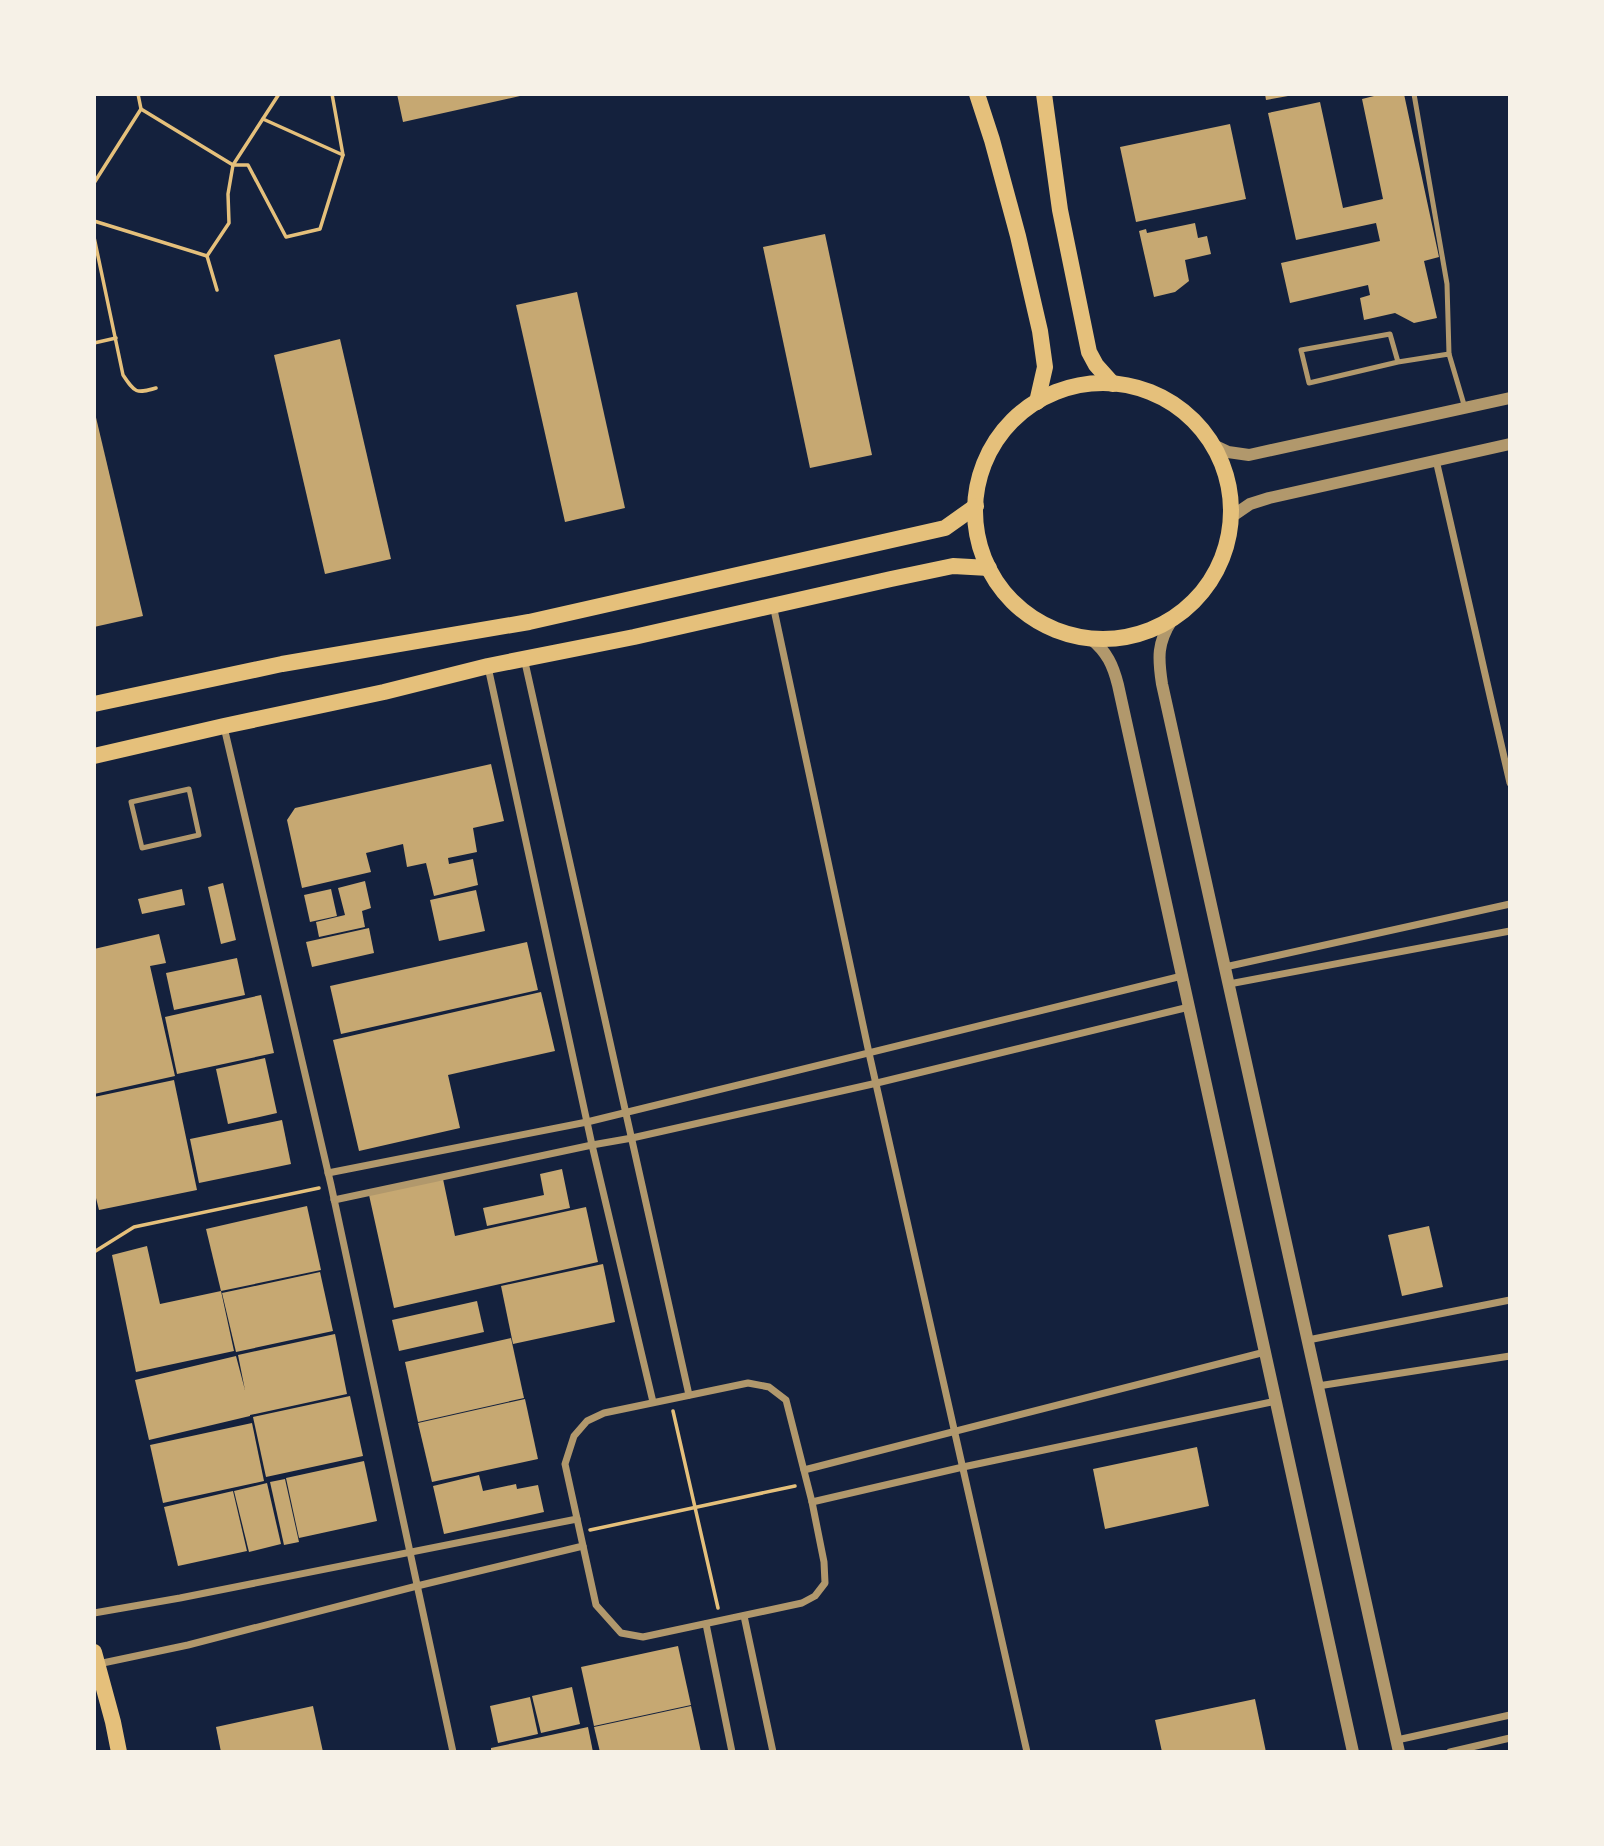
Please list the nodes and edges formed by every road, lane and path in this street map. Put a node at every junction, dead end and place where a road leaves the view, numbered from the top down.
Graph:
1 (138, 94) edge
2 (279, 94) edge
3 (332, 94) edge
4 (977, 94) edge
5 (1044, 94) edge
6 (1414, 94) edge
7 (141, 109) junction
8 (263, 119) junction
9 (343, 155) junction
10 (233, 165) junction
11 (94, 183) edge
12 (94, 221) edge
13 (94, 237) edge
14 (206, 256) junction
15 (217, 290) dead end
16 (116, 338) junction
17 (94, 343) edge
18 (1449, 354) junction
19 (1398, 362) junction
20 (1113, 384) junction
21 (156, 388) dead end
22 (1510, 398) edge
23 (1037, 402) junction
24 (1465, 408) junction
25 (1212, 444) junction
26 (1510, 444) edge
27 (1436, 460) junction
28 (976, 506) junction
29 (1231, 517) junction
30 (989, 568) junction
31 (773, 605) junction
32 (1172, 620) junction
33 (1091, 639) junction
34 (524, 659) junction
35 (488, 666) junction
36 (94, 704) edge
37 (224, 726) junction
38 (94, 756) edge
39 (1510, 783) edge
40 (199, 835) joint
41 (1510, 904) edge
42 (1510, 931) edge
43 (1225, 967) junction
44 (1182, 976) junction
45 (1229, 984) junction
46 (1189, 1007) junction
47 (869, 1054) junction
48 (877, 1083) junction
49 (626, 1112) junction
50 (587, 1122) junction
51 (632, 1138) junction
52 (592, 1145) junction
53 (328, 1173) junction
54 (331, 1185) junction
55 (334, 1200) junction
56 (94, 1252) edge
57 (1510, 1300) edge
58 (1308, 1340) junction
59 (1265, 1352) junction
60 (1510, 1356) edge
61 (1318, 1386) junction
62 (688, 1395) junction
63 (670, 1399) junction
64 (1276, 1401) junction
65 (653, 1402) junction
66 (955, 1431) junction
67 (963, 1467) junction
68 (804, 1470) junction
69 (807, 1483) junction
70 (812, 1502) junction
71 (695, 1508) junction
72 (577, 1519) junction
73 (580, 1533) junction
74 (583, 1546) junction
75 (410, 1552) junction
76 (417, 1586) junction
77 (94, 1613) edge
78 (744, 1615) junction
79 (721, 1620) junction
80 (706, 1624) junction
81 (96, 1658) edge
82 (1510, 1715) edge
83 (1510, 1738) edge
84 (1398, 1746) edge
85 (1351, 1751) edge
86 (119, 1752) edge
87 (453, 1752) edge
88 (732, 1752) edge
89 (773, 1752) edge
90 (1027, 1752) edge
91 (1450, 1752) edge

1 - 7 path
2 - 8 path
3 - 9 path
4 - 23 main road
5 - 20 main road
6 - 18 lane
7 - 10 path
7 - 11 path
8 - 9 path
8 - 10 path
9 - 10 path
10 - 14 path
12 - 14 path
13 - 16 path
14 - 15 path
16 - 17 path
16 - 21 path
18 - 19 lane
18 - 24 lane
19 - 19 lane
20 - 23 main road
20 - 25 main road
22 - 24 street
23 - 28 main road
24 - 25 street
25 - 29 main road
26 - 27 street
27 - 29 street
27 - 39 street
28 - 30 main road
28 - 36 main road
29 - 32 main road
30 - 31 main road
30 - 33 main road
31 - 34 main road
31 - 47 street
32 - 33 main road
32 - 43 street
33 - 44 street
34 - 35 main road
34 - 49 street
35 - 37 main road
35 - 50 street
37 - 38 main road
37 - 53 street
40 - 40 lane
41 - 43 street
42 - 45 street
43 - 45 street
44 - 46 street
44 - 47 street
45 - 58 street
46 - 48 street
46 - 59 street
47 - 48 street
47 - 49 street
48 - 51 street
48 - 66 street
49 - 50 street
49 - 51 street
50 - 52 street
50 - 53 street
51 - 52 street
51 - 62 street
52 - 55 street
52 - 65 street
53 - 54 street
54 - 55 street
54 - 56 path
55 - 75 street
57 - 58 street
58 - 61 street
59 - 64 street
59 - 66 street
60 - 61 street
61 - 84 street
62 - 63 street
62 - 68 street
63 - 65 street
63 - 71 path
64 - 67 street
64 - 85 street
65 - 72 street
66 - 67 street
66 - 68 street
67 - 70 street
67 - 90 street
68 - 69 street
69 - 70 street
69 - 71 path
70 - 78 street
71 - 73 path
71 - 79 path
72 - 73 street
72 - 75 street
73 - 74 street
74 - 76 street
74 - 80 street
75 - 76 street
75 - 77 street
76 - 81 street
76 - 87 street
78 - 79 street
78 - 89 street
79 - 80 street
80 - 88 street
81 - 86 main road
82 - 84 street
83 - 91 street

